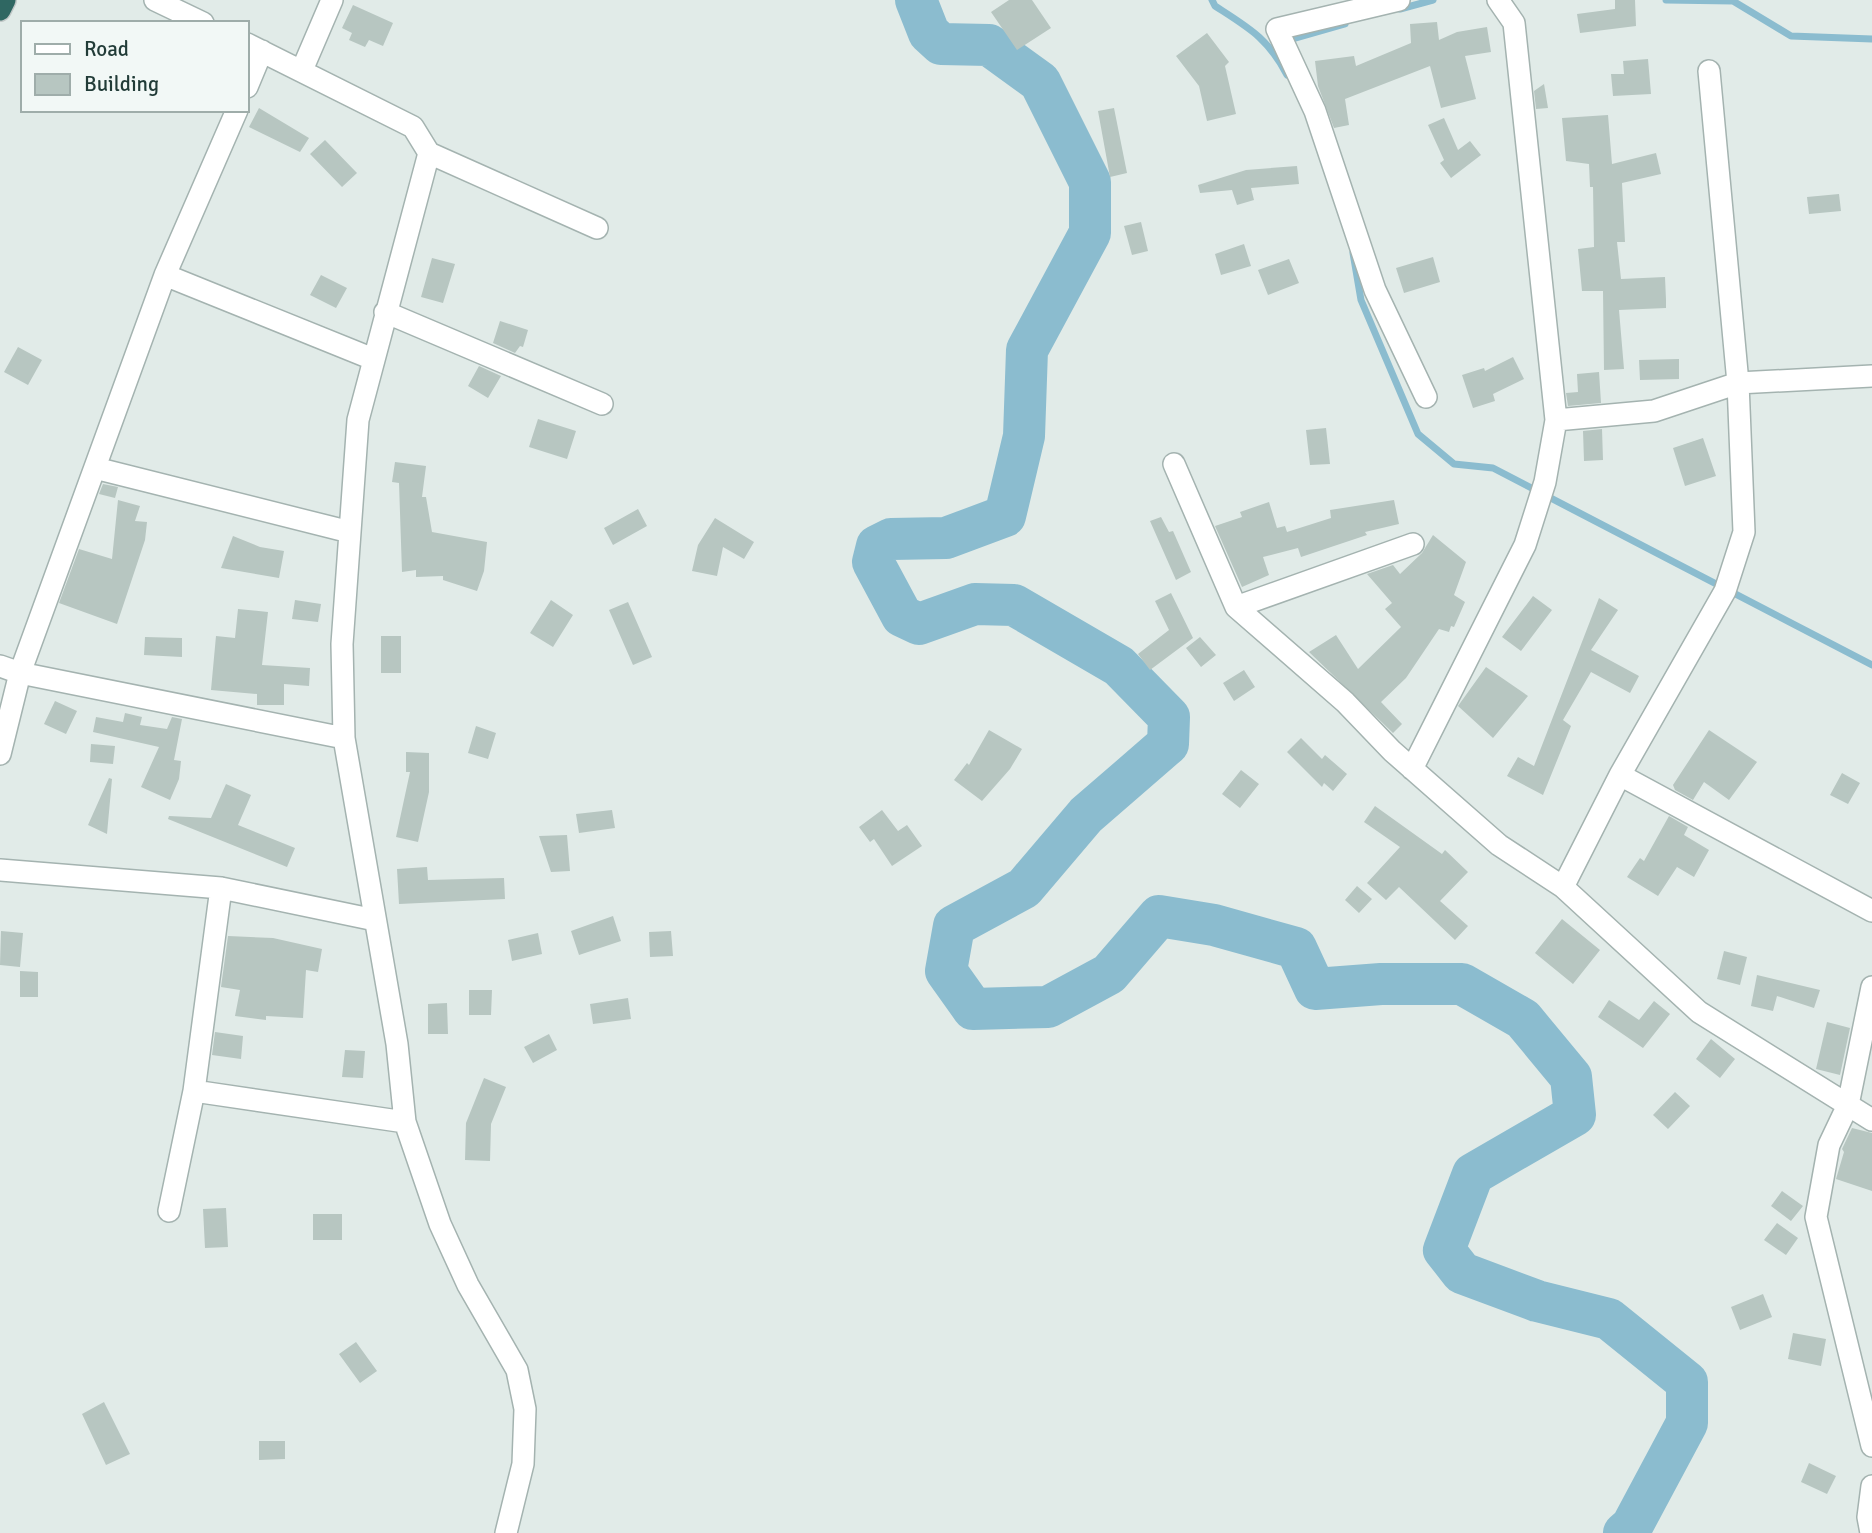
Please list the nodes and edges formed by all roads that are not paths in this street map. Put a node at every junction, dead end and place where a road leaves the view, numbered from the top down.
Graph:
1 (5, 0) edge
2 (155, 0) edge
3 (332, 0) edge
4 (1399, 0) edge
5 (1498, 0) edge
6 (0, 10) edge
7 (1314, 10) edge
8 (199, 21) edge
9 (255, 48) edge
10 (302, 70) junction
11 (1709, 71) dead end
12 (248, 83) edge
13 (236, 112) edge
14 (429, 152) junction
15 (597, 228) dead end
16 (165, 275) junction
17 (385, 312) junction
18 (373, 359) junction
19 (1872, 376) edge
20 (1738, 383) junction
21 (1426, 397) dead end
22 (602, 404) dead end
23 (1556, 420) junction
24 (1174, 464) dead end
25 (95, 468) junction
26 (350, 532) junction
27 (1413, 544) dead end
28 (1236, 607) junction
29 (0, 666) edge
30 (20, 673) junction
31 (344, 738) junction
32 (0, 754) edge
33 (1412, 769) junction
34 (1620, 775) junction
35 (0, 870) edge
36 (1563, 887) junction
37 (221, 888) junction
38 (1872, 911) edge
39 (375, 920) junction
40 (1872, 987) edge
41 (194, 1091) junction
42 (1848, 1105) junction
43 (1872, 1120) edge
44 (405, 1122) junction
45 (169, 1211) dead end
46 (1872, 1446) edge
47 (1872, 1486) edge
48 (506, 1533) edge
49 (1871, 1533) edge

1 - 6 highway
2 - 8 street
3 - 10 street
4 - 7 street
5 - 23 street
7 - 21 street
9 - 10 street
9 - 12 street
10 - 14 street
11 - 20 street
13 - 16 street
14 - 15 street
14 - 17 street
16 - 18 street
16 - 25 street
17 - 18 street
17 - 22 street
18 - 26 street
19 - 20 street
20 - 23 street
20 - 34 street
23 - 33 street
24 - 28 street
25 - 26 street
25 - 30 street
26 - 31 street
27 - 28 street
28 - 33 street
29 - 30 street
30 - 31 street
30 - 32 street
31 - 39 street
33 - 36 street
34 - 36 street
34 - 38 street
35 - 37 street
36 - 42 street
37 - 39 street
37 - 41 street
39 - 44 street
40 - 42 street
41 - 44 street
41 - 45 street
42 - 43 street
42 - 46 street
44 - 48 street
47 - 49 street

